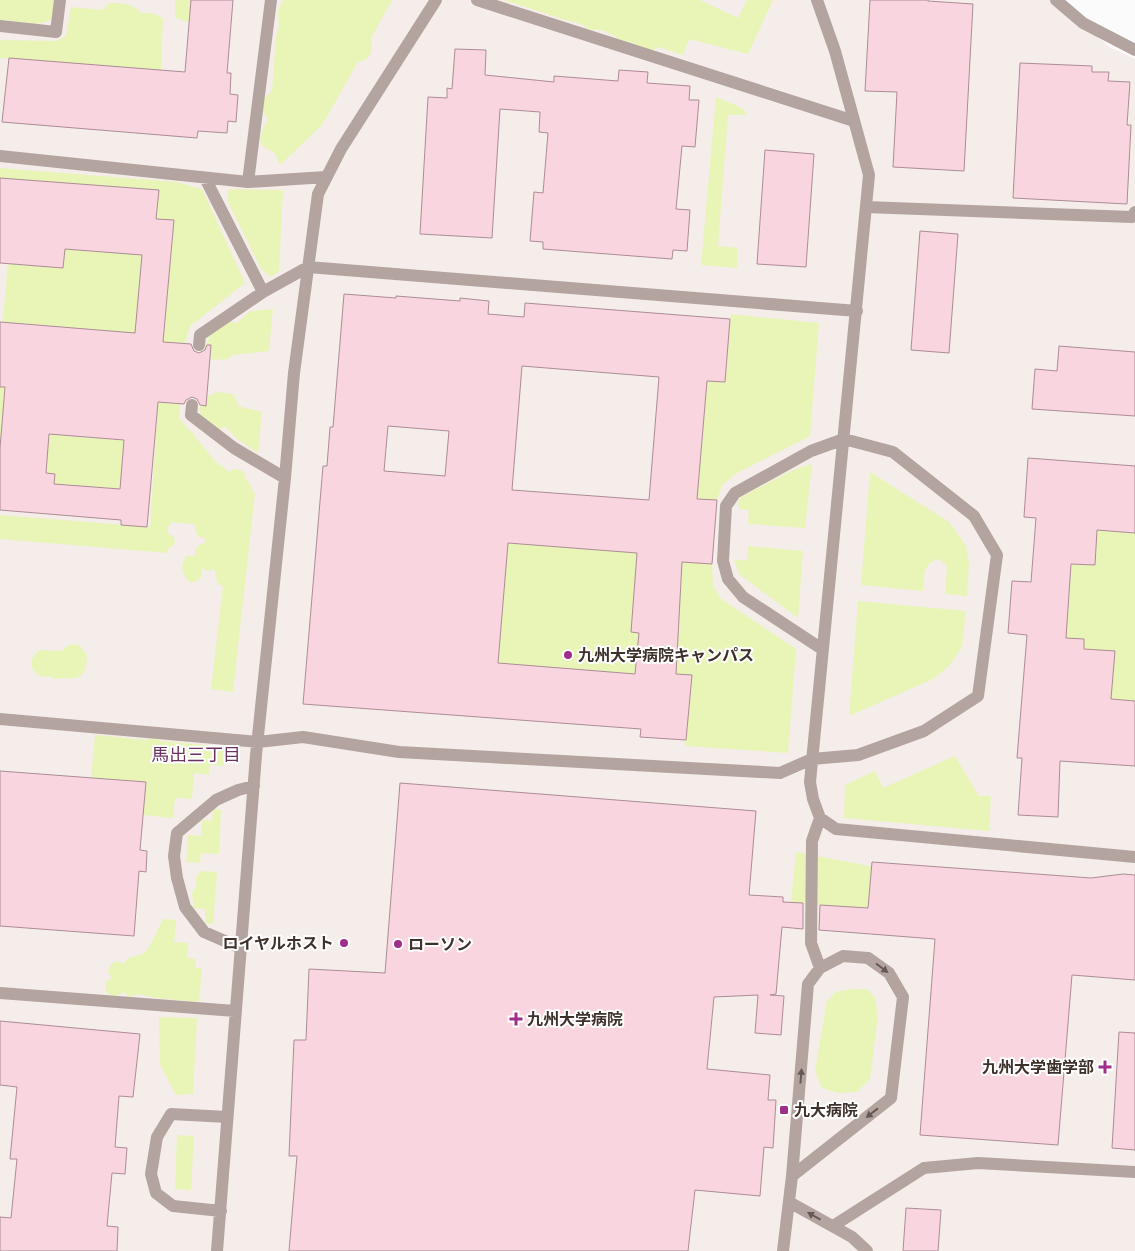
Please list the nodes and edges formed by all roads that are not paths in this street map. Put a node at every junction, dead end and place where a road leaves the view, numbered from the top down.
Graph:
1 (60, 0) edge
2 (271, 0) edge
3 (436, 0) edge
4 (477, 0) edge
5 (817, 0) edge
6 (1056, 0) edge
7 (0, 26) edge
8 (1135, 50) edge
9 (854, 121) junction
10 (0, 156) edge
11 (205, 178) junction
12 (326, 178) junction
13 (248, 182) junction
14 (866, 207) junction
15 (1135, 212) edge
16 (308, 266) junction
17 (264, 292) junction
18 (856, 311) junction
19 (199, 345) dead end
20 (192, 405) dead end
21 (844, 439) junction
22 (285, 478) junction
23 (822, 649) junction
24 (0, 719) edge
25 (258, 742) junction
26 (812, 759) junction
27 (254, 786) junction
28 (820, 818) junction
29 (1135, 857) edge
30 (241, 948) junction
31 (820, 968) junction
32 (0, 993) edge
33 (235, 1011) junction
34 (227, 1117) junction
35 (1135, 1172) edge
36 (792, 1176) junction
37 (789, 1202) junction
38 (221, 1211) junction
39 (833, 1226) junction
40 (217, 1251) edge
41 (783, 1251) edge
42 (867, 1251) edge

1 - 7 street
2 - 13 street
3 - 12 street
4 - 9 street
5 - 9 street
6 - 8 street
9 - 14 street
10 - 11 street
11 - 13 street
11 - 17 street
12 - 13 street
12 - 16 street
14 - 15 street
14 - 18 street
16 - 17 street
16 - 18 street
16 - 22 street
17 - 19 street
18 - 21 street
20 - 22 street
21 - 23 street
21 - 23 street
21 - 26 street
22 - 25 street
23 - 26 street
24 - 25 street
25 - 26 street
25 - 27 street
26 - 28 street
27 - 30 street
27 - 30 street
28 - 29 street
28 - 31 street
30 - 33 street
36 -> 31 street
31 -> 36 street
32 - 33 street
33 - 34 street
34 - 38 street
34 - 38 street
35 - 39 street
36 - 37 street
39 -> 37 street
37 - 41 street
38 - 40 street
39 - 42 street

